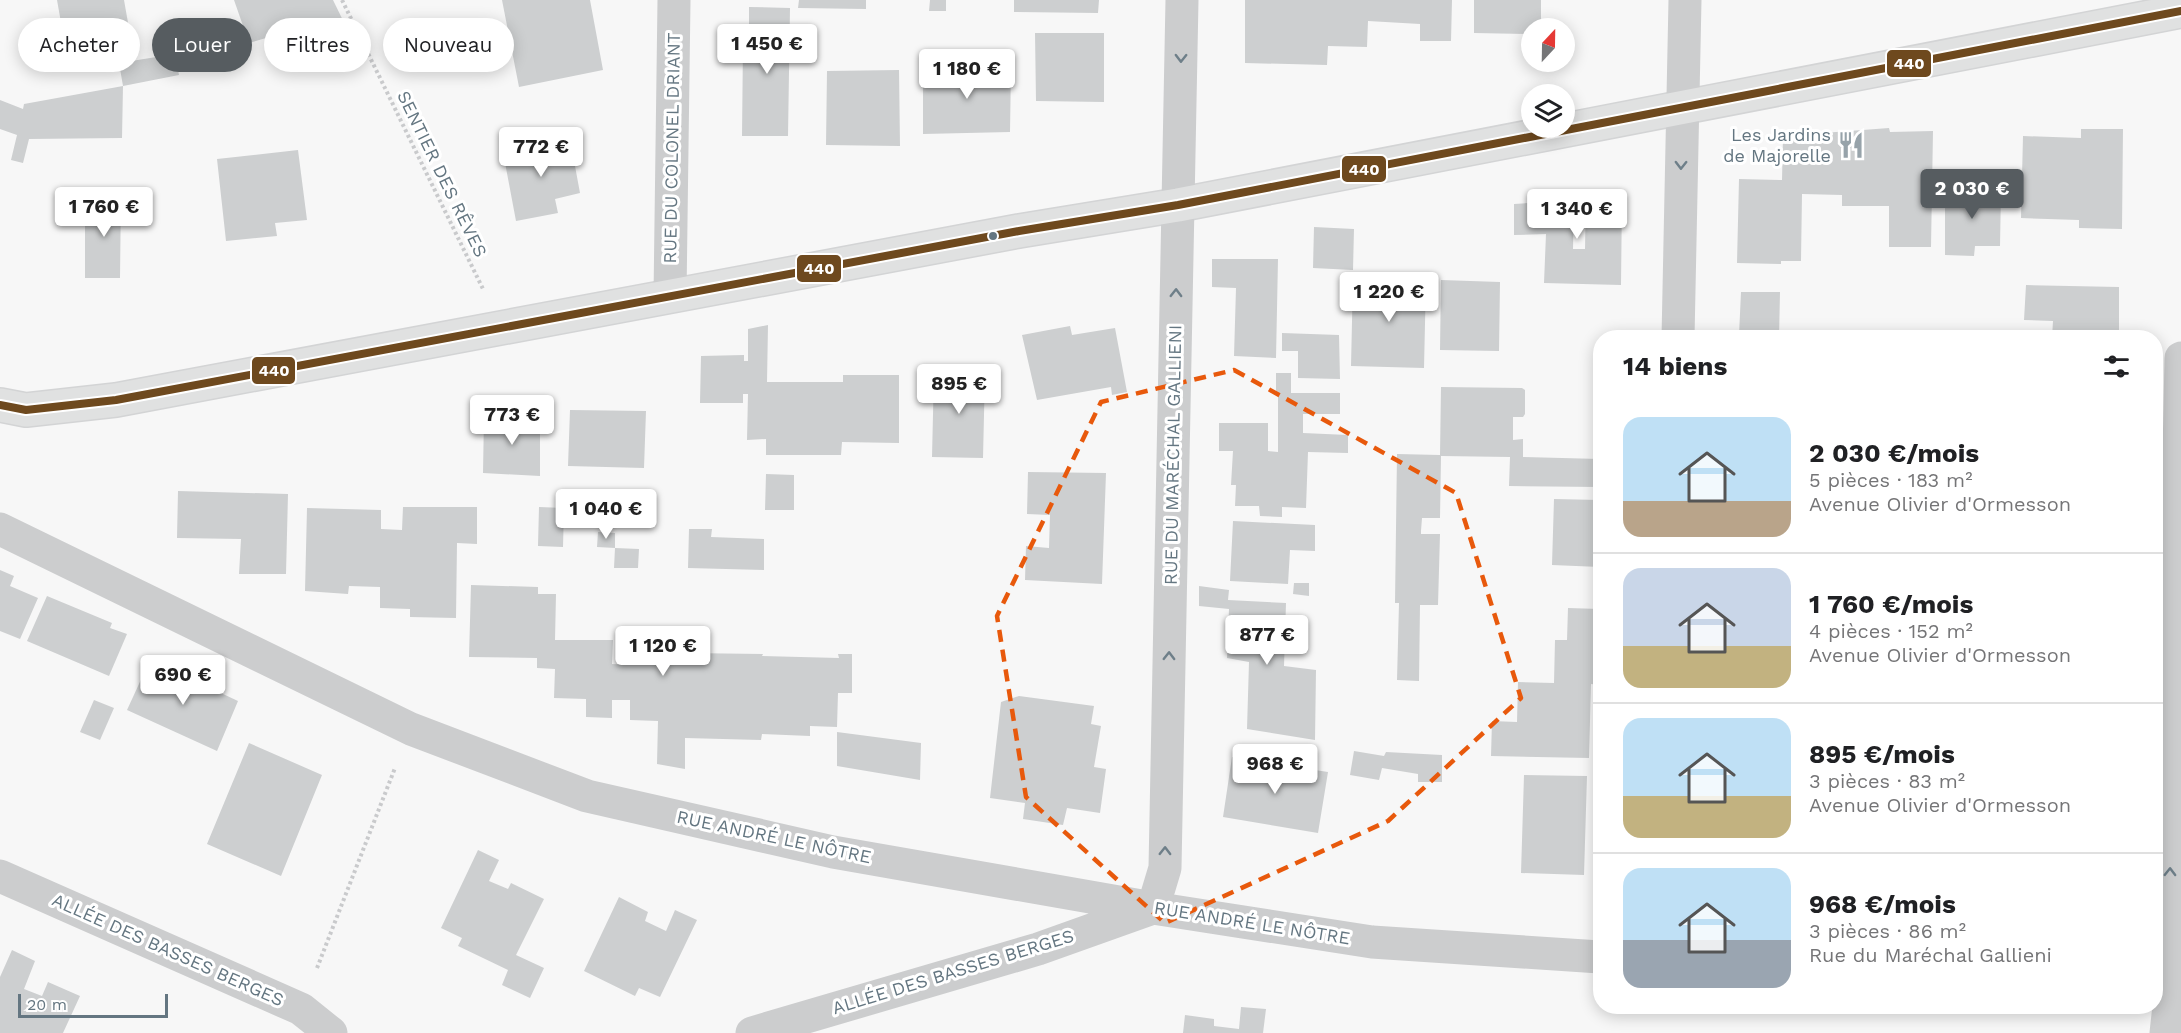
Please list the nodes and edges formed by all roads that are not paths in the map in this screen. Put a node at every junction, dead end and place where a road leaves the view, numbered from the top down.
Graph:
1 (674, 0) edge
2 (1182, 0) edge
3 (1685, 0) edge
4 (2181, 11) edge
5 (1683, 106) junction
6 (1178, 205) junction
7 (670, 296) junction
8 (1678, 330) edge
9 (2181, 358) edge
10 (0, 405) edge
11 (0, 529) edge
12 (0, 876) edge
13 (1152, 908) junction
14 (2169, 931) edge
15 (1593, 957) edge
16 (331, 1033) edge
17 (752, 1033) edge
18 (2166, 1033) edge

1 - 7 street, RUE DU COLONEL DRIANT
2 -> 6 street, RUE DU MARÉCHAL GALLIENI
3 - 5 street
4 - 5 main road
5 - 6 main road
5 -> 8 street
6 - 7 main road
13 -> 6 street, RUE DU MARÉCHAL GALLIENI
7 - 10 main road
14 -> 9 street
11 - 13 street, RUE ANDRÉ LE NÔTRE
12 - 16 street, ALLÉE DES BASSES BERGES
13 - 15 street, RUE ANDRÉ LE NÔTRE
13 - 17 street, ALLÉE DES BASSES BERGES
14 - 18 street

